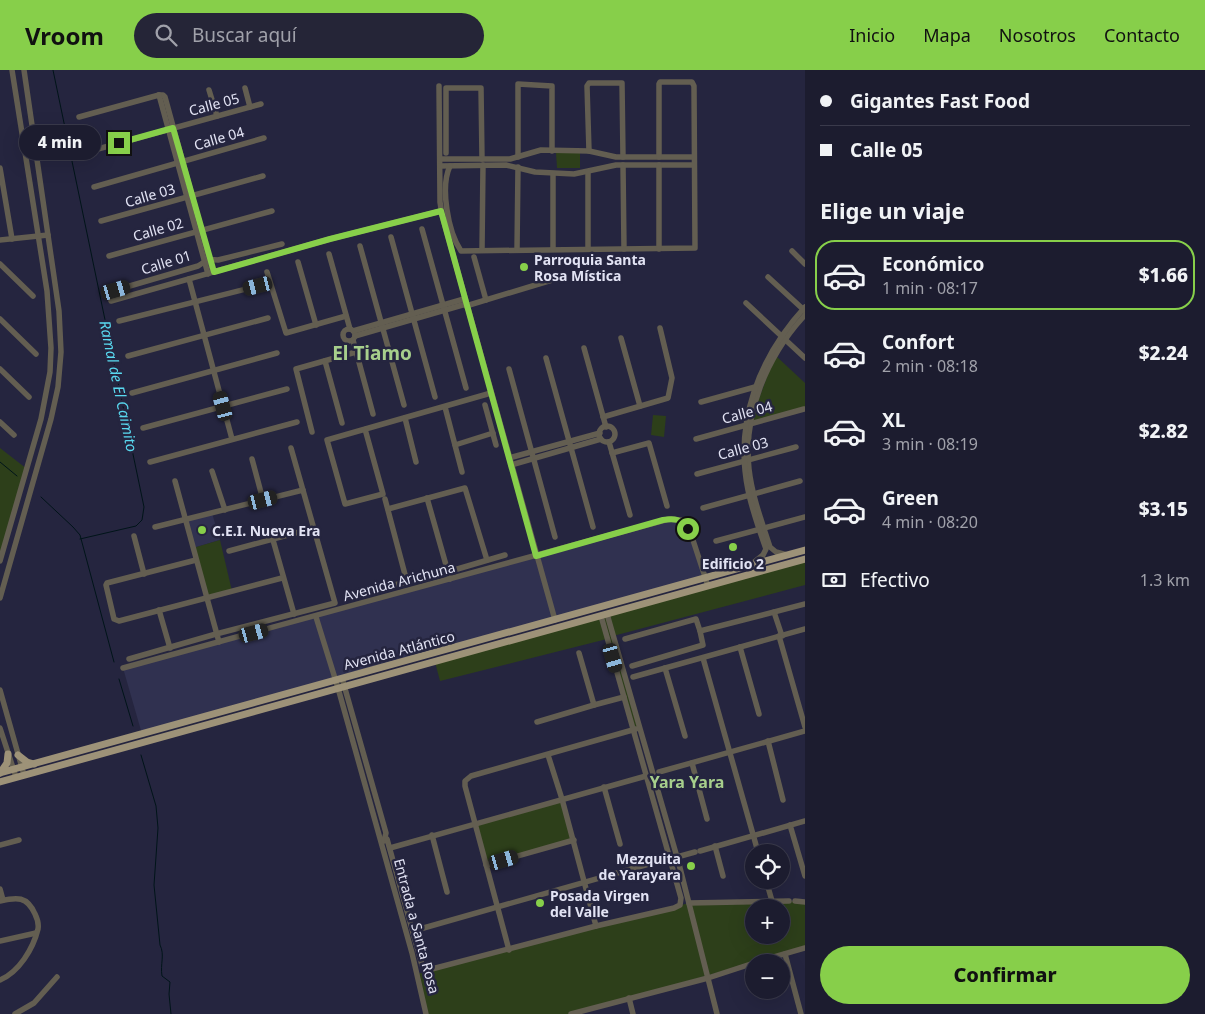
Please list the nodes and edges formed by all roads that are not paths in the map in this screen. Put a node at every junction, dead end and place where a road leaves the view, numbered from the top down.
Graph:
1 (12, 70) edge
2 (24, 70) edge
3 (439, 86) dead end
4 (245, 88) dead end
5 (209, 90) dead end
6 (261, 104) dead end
7 (250, 107) junction
8 (217, 116) junction
9 (78, 117) dead end
10 (171, 128) junction
11 (264, 138) dead end
12 (552, 151) junction
13 (589, 151) junction
14 (87, 152) dead end
15 (446, 153) dead end
16 (611, 156) junction
17 (518, 157) junction
18 (623, 157) junction
19 (659, 157) junction
20 (694, 157) junction
21 (440, 159) junction
22 (482, 161) junction
23 (180, 162) junction
24 (506, 162) junction
25 (623, 165) junction
26 (659, 165) junction
27 (694, 165) junction
28 (440, 166) junction
29 (450, 166) junction
30 (611, 166) junction
31 (518, 167) junction
32 (0, 168) edge
33 (588, 172) junction
34 (553, 174) junction
35 (263, 176) dead end
36 (94, 187) dead end
37 (190, 196) junction
38 (272, 211) dead end
39 (441, 211) junction
40 (101, 222) dead end
41 (422, 229) dead end
42 (199, 231) junction
43 (48, 235) junction
44 (38, 236) junction
45 (391, 237) dead end
46 (12, 239) junction
47 (0, 240) edge
48 (282, 244) dead end
49 (360, 246) dead end
50 (659, 248) junction
51 (588, 249) junction
52 (624, 249) junction
53 (482, 250) junction
54 (517, 250) junction
55 (553, 250) junction
56 (792, 251) dead end
57 (329, 254) dead end
58 (109, 256) dead end
59 (474, 257) dead end
60 (207, 260) junction
61 (298, 262) dead end
62 (0, 264) edge
63 (805, 264) edge
64 (267, 272) dead end
65 (211, 273) junction
66 (768, 277) dead end
67 (189, 279) junction
68 (552, 280) dead end
69 (258, 286) dead end
70 (116, 290) dead end
71 (33, 296) dead end
72 (486, 300) junction
73 (111, 301) dead end
74 (195, 302) junction
75 (466, 303) junction
76 (746, 303) dead end
77 (444, 308) junction
78 (805, 310) edge
79 (346, 316) junction
80 (413, 317) junction
81 (268, 318) dead end
82 (0, 319) edge
83 (119, 321) dead end
84 (316, 325) junction
85 (382, 326) junction
86 (660, 328) dead end
87 (204, 334) junction
88 (353, 334) junction
89 (621, 338) dead end
90 (783, 338) junction
91 (584, 348) dead end
92 (356, 352) junction
93 (277, 353) dead end
94 (36, 354) dead end
95 (128, 356) dead end
96 (546, 358) dead end
97 (805, 358) edge
98 (325, 361) junction
99 (0, 369) edge
100 (509, 369) dead end
101 (214, 370) junction
102 (466, 388) dead end
103 (758, 388) junction
104 (287, 389) dead end
105 (132, 393) dead end
106 (491, 393) junction
107 (29, 397) dead end
108 (435, 397) dead end
109 (702, 402) dead end
110 (485, 405) dead end
111 (223, 406) junction
112 (404, 406) dead end
113 (445, 406) junction
114 (640, 406) junction
115 (804, 409) dead end
116 (373, 414) dead end
117 (603, 417) junction
118 (405, 418) junction
119 (0, 422) edge
120 (296, 422) dead end
121 (342, 422) dead end
122 (748, 424) junction
123 (606, 427) junction
124 (143, 428) dead end
125 (365, 429) junction
126 (312, 432) dead end
127 (493, 433) junction
128 (600, 433) junction
129 (14, 435) dead end
130 (232, 439) junction
131 (696, 439) dead end
132 (602, 440) junction
133 (570, 441) junction
134 (609, 442) junction
135 (455, 445) junction
136 (496, 445) dead end
137 (796, 447) dead end
138 (290, 448) dead end
139 (572, 448) junction
140 (532, 452) junction
141 (612, 454) junction
142 (252, 459) dead end
143 (534, 459) junction
144 (746, 461) junction
145 (150, 462) dead end
146 (416, 462) dead end
147 (510, 462) junction
148 (212, 471) dead end
149 (462, 472) dead end
150 (697, 474) dead end
151 (175, 481) dead end
152 (800, 481) dead end
153 (303, 490) junction
154 (752, 495) junction
155 (428, 498) junction
156 (385, 499) dead end
157 (263, 500) junction
158 (667, 506) dead end
159 (703, 508) dead end
160 (388, 509) junction
161 (225, 510) junction
162 (630, 515) dead end
163 (805, 517) edge
164 (185, 520) junction
165 (593, 526) dead end
166 (155, 528) dead end
167 (314, 528) junction
168 (762, 529) junction
169 (134, 536) dead end
170 (556, 537) dead end
171 (273, 540) junction
172 (716, 541) dead end
173 (768, 548) junction
174 (805, 550) edge
175 (229, 551) dead end
176 (505, 555) dead end
177 (787, 555) junction
178 (536, 556) junction
179 (805, 559) edge
180 (196, 560) junction
181 (487, 560) junction
182 (0, 561) edge
183 (752, 564) junction
184 (454, 570) dead end
185 (441, 572) dead end
186 (144, 574) junction
187 (705, 577) junction
188 (282, 578) junction
189 (450, 579) junction
190 (407, 582) junction
191 (708, 586) junction
192 (352, 597) dead end
193 (0, 598) edge
194 (207, 598) junction
195 (805, 604) edge
196 (159, 610) junction
197 (774, 612) junction
198 (294, 614) junction
199 (604, 615) junction
200 (316, 617) junction
201 (554, 620) junction
202 (805, 629) edge
203 (700, 631) junction
204 (216, 634) junction
205 (780, 636) junction
206 (625, 640) dead end
207 (219, 642) junction
208 (740, 647) junction
209 (170, 648) junction
210 (578, 653) dead end
211 (703, 658) junction
212 (128, 659) dead end
213 (632, 666) dead end
214 (123, 668) dead end
215 (665, 668) junction
216 (633, 677) dead end
217 (339, 679) junction
218 (342, 687) junction
219 (0, 690) edge
220 (624, 697) junction
221 (594, 705) junction
222 (759, 714) dead end
223 (537, 722) dead end
224 (805, 727) edge
225 (0, 728) edge
226 (637, 729) junction
227 (805, 731) edge
228 (685, 736) dead end
229 (768, 742) junction
230 (730, 752) junction
231 (8, 754) junction
232 (18, 755) junction
233 (548, 755) junction
234 (692, 762) junction
235 (34, 764) junction
236 (21, 767) junction
237 (13, 770) junction
238 (659, 772) dead end
239 (0, 773) edge
240 (24, 775) junction
241 (646, 776) junction
242 (16, 777) junction
243 (0, 782) edge
244 (604, 787) junction
245 (562, 799) junction
246 (783, 800) dead end
247 (708, 819) dead end
248 (805, 821) edge
249 (475, 823) junction
250 (790, 825) junction
251 (432, 836) junction
252 (753, 836) junction
253 (387, 839) dead end
254 (19, 840) dead end
255 (574, 840) junction
256 (620, 844) dead end
257 (756, 844) edge
258 (0, 845) edge
259 (715, 846) junction
260 (390, 848) junction
261 (677, 857) junction
262 (670, 858) junction
263 (486, 865) junction
264 (723, 876) dead end
265 (805, 876) edge
266 (585, 882) junction
267 (0, 889) edge
268 (447, 892) dead end
269 (1, 900) edge
270 (790, 901) edge
271 (745, 902) edge
272 (805, 902) edge
273 (689, 903) junction
274 (497, 906) junction
275 (596, 926) junction
276 (413, 931) junction
277 (36, 933) junction
278 (0, 941) edge
279 (805, 948) edge
280 (509, 950) junction
281 (785, 954) edge
282 (745, 966) edge
283 (790, 972) edge
284 (56, 977) dead end
285 (708, 978) junction
286 (0, 980) edge
287 (629, 998) junction
288 (15, 1014) edge
289 (426, 1014) edge
290 (570, 1014) edge
291 (633, 1014) edge
292 (718, 1014) edge
293 (802, 1014) edge

1 - 44 street
2 - 43 street
3 - 21 street
4 - 7 street
5 - 8 street
6 - 7 street, Calle 05
7 - 8 street, Calle 05
8 - 10 street, Calle 05
9 - 10 street
10 - 14 street, Calle 05
10 - 23 street
11 - 23 street, Calle 04
12 - 13 street
12 - 17 street
12 - 17 street
13 - 16 street
13 - 18 street
15 - 22 street
16 - 18 street
16 - 30 street
17 - 24 street
18 - 19 street
19 - 20 street
19 - 20 street
20 - 27 street
21 - 22 street
21 - 28 street
22 - 24 street
22 - 29 street
22 - 53 street
23 - 36 street, Calle 04
23 - 37 street
24 - 31 street
25 - 26 street
25 - 30 street
25 - 52 street
26 - 27 street
26 - 50 street
27 - 50 street
28 - 29 street
28 - 39 street
29 - 53 street
30 - 33 street
31 - 34 street
31 - 54 street
32 - 46 street
33 - 34 street
33 - 51 street
34 - 55 street
35 - 37 street, Calle 03
37 - 40 street, Calle 03
37 - 42 street
38 - 42 street, Calle 02
39 - 65 street
39 - 75 street
41 - 77 street
42 - 58 street, Calle 02
42 - 60 street
43 - 44 street
43 - 193 street
44 - 46 street
44 - 182 street
45 - 80 street
46 - 47 street
48 - 60 street, Calle 01
49 - 85 street
50 - 52 street
51 - 52 street
51 - 55 street
53 - 54 street
54 - 55 street
56 - 63 street
57 - 79 street
59 - 72 street
60 - 65 street
60 - 70 street, Calle 01
61 - 84 street
62 - 71 street
64 - 84 street
65 - 67 street
66 - 78 street
67 - 73 street
67 - 74 street
68 - 72 street
69 - 74 street
72 - 75 street
74 - 83 street
74 - 87 street
75 - 77 street
75 - 106 street
76 - 90 street
77 - 80 street
77 - 102 street
78 - 90 street
79 - 84 street
79 - 88 street
80 - 85 street
80 - 108 street
81 - 87 street
82 - 94 street
85 - 88 street
85 - 112 street
86 - 114 street
87 - 95 street
87 - 101 street
88 - 92 street
89 - 114 street
90 - 97 street
90 - 103 street
91 - 117 street
92 - 98 street
92 - 116 street
93 - 101 street
96 - 133 street
98 - 121 street
98 - 126 street
99 - 107 street
100 - 140 street
101 - 105 street
101 - 111 street
103 - 109 street
103 - 122 street
104 - 111 street
106 - 113 street
106 - 147 street
110 - 127 street
111 - 124 street
111 - 130 street
113 - 118 street
113 - 135 street
114 - 117 street
115 - 122 street, Calle 04
117 - 123 street
118 - 125 street
118 - 146 street
119 - 129 street
120 - 130 street
122 - 131 street, Calle 04
122 - 144 street
123 - 128 street
123 - 134 street
125 - 125 street
127 - 135 street
127 - 136 street
128 - 132 street
128 - 133 street
130 - 145 street
132 - 134 street
132 - 139 street
133 - 139 street
133 - 140 street
134 - 141 street
135 - 149 street
137 - 144 street, Calle 03
138 - 153 street
139 - 143 street
139 - 165 street
140 - 143 street
140 - 147 street
141 - 158 street
141 - 162 street
142 - 157 street
143 - 147 street
143 - 170 street
144 - 150 street, Calle 03
144 - 154 street
147 - 178 street
148 - 161 street
151 - 164 street
152 - 154 street
153 - 157 street
153 - 167 street
154 - 159 street
154 - 168 street
155 - 160 street
155 - 181 street
155 - 189 street
156 - 160 street
157 - 161 street
160 - 190 street
161 - 164 street
163 - 168 street
164 - 166 street
164 - 180 street
167 - 171 street
167 - 198 street
168 - 172 street
168 - 173 street
169 - 186 street
171 - 175 street
171 - 188 street
173 - 177 street
173 - 183 street
174 - 177 main road, Avenida Atlántico
176 - 181 street
177 - 183 main road, Avenida Atlántico
178 - 187 street, Avenida Arichuna
178 - 189 street, Avenida Arichuna
178 - 201 street
179 - 191 main road, Avenida Atlántico
180 - 186 street
180 - 194 street
181 - 184 street
183 - 187 main road, Avenida Atlántico
185 - 190 street
186 - 196 street
187 - 191 street
187 - 201 main road, Avenida Atlántico
188 - 194 street
188 - 198 street
189 - 200 street, Avenida Arichuna
190 - 192 street
191 - 199 main road, Avenida Atlántico
194 - 196 street
194 - 204 street
195 - 197 street
196 - 209 street
197 - 203 street
197 - 205 street
198 - 204 street
199 - 218 main road, Avenida Atlántico
199 - 220 street
199 - 226 street
200 - 207 street, Avenida Arichuna
200 - 217 street, Entrada a Santa Rosa
201 - 217 main road, Avenida Atlántico
202 - 205 street
203 - 206 street
203 - 213 street
204 - 207 street
204 - 209 street
205 - 208 street
205 - 224 street
207 - 214 street, Avenida Arichuna
208 - 211 street
208 - 222 street
209 - 212 street
210 - 221 street
211 - 215 street
211 - 230 street
215 - 216 street
215 - 228 street
217 - 218 street, Entrada a Santa Rosa
217 - 235 main road, Avenida Atlántico
218 - 240 main road, Avenida Atlántico
218 - 289 street, Entrada a Santa Rosa
219 - 232 street
220 - 221 street
220 - 226 street
221 - 223 street
225 - 231 street
226 - 233 street
226 - 241 street
226 - 261 street
227 - 229 street
229 - 230 street
229 - 246 street
230 - 234 street
230 - 252 street
231 - 237 street
231 - 239 main road
232 - 235 main road
232 - 236 street
233 - 245 street
233 - 249 street
234 - 238 street
234 - 247 street
235 - 236 main road, Avenida Atlántico
236 - 237 main road, Avenida Atlántico
236 - 240 street
237 - 239 main road, Avenida Atlántico
237 - 242 street
240 - 242 main road, Avenida Atlántico
241 - 244 street
241 - 262 street
242 - 243 main road, Avenida Atlántico
244 - 245 street
244 - 256 street
245 - 249 street
245 - 255 street
248 - 250 street
249 - 251 street
249 - 263 street
250 - 252 street
250 - 265 street
251 - 260 street
251 - 268 street
252 - 257 street
252 - 259 street
253 - 260 street
254 - 258 street
255 - 263 street
255 - 266 street
259 - 261 street
259 - 264 street
260 - 276 street
261 - 273 street
262 - 266 street
262 - 275 street
263 - 274 street
266 - 274 street
266 - 275 street
267 - 269 street
269 - 277 street
270 - 272 street
271 - 273 street
273 - 285 street
274 - 276 street
274 - 280 street
275 - 280 street
276 - 280 street
277 - 278 street
277 - 286 street
279 - 281 street
282 - 285 street
283 - 293 street
284 - 288 street
285 - 287 street
285 - 292 street
287 - 290 street
287 - 291 street

